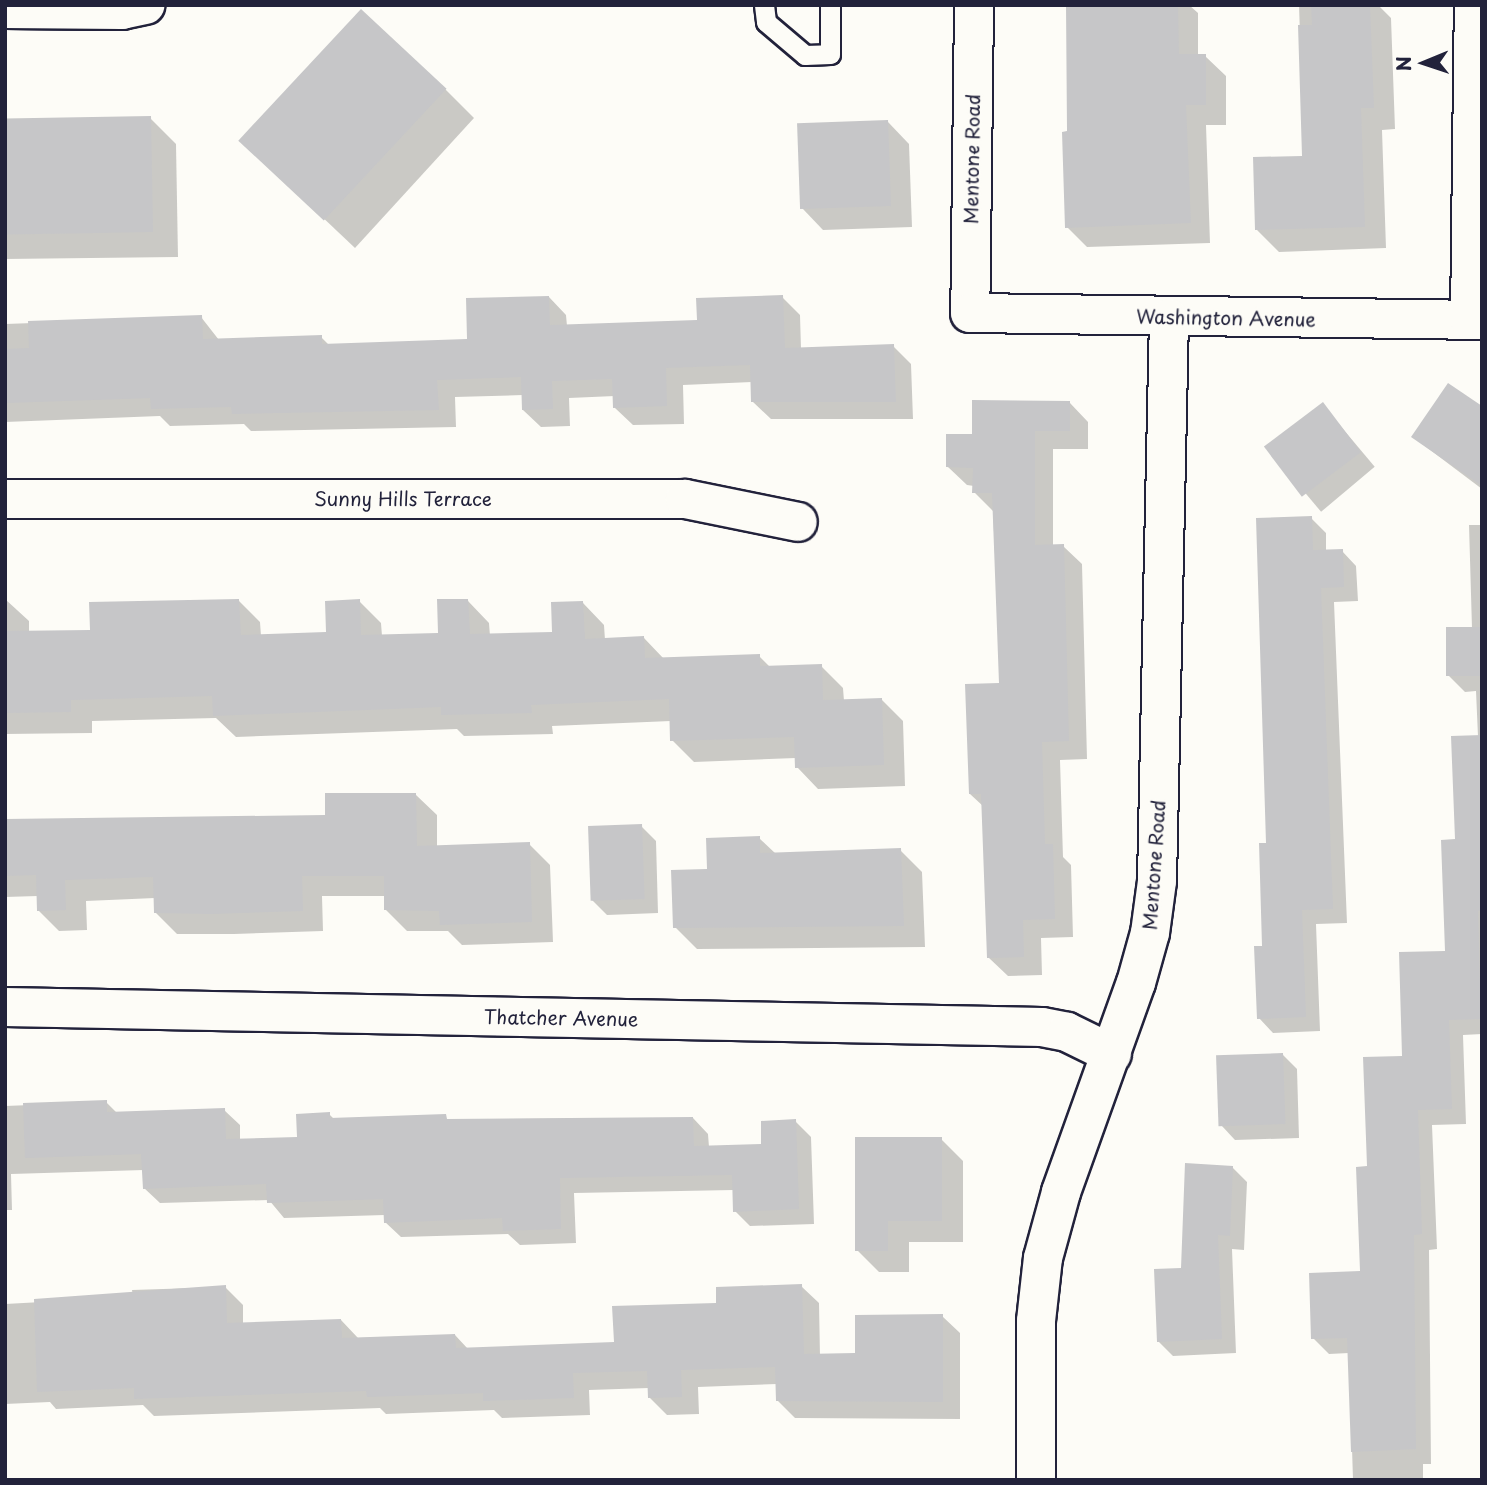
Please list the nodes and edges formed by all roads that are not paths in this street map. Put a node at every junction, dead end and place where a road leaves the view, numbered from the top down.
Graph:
1 (145, 5) edge
2 (764, 5) edge
3 (831, 5) edge
4 (974, 5) edge
5 (1474, 5) edge
6 (5, 9) edge
7 (970, 313) joint
8 (1169, 318) junction
9 (1476, 320) edge
10 (5, 499) edge
11 (799, 523) dead end
12 (5, 1007) edge
13 (1112, 1054) junction
14 (1036, 1480) edge

1 - 6 street
2 - 3 lane
4 - 7 street, Mentone Road
5 - 9 street
7 - 8 street, Washington Avenue
8 - 9 street, Washington Avenue
8 - 13 street, Mentone Road
10 - 11 street, Sunny Hills Terrace
12 - 13 street, Thatcher Avenue
13 - 14 street, Mentone Road

